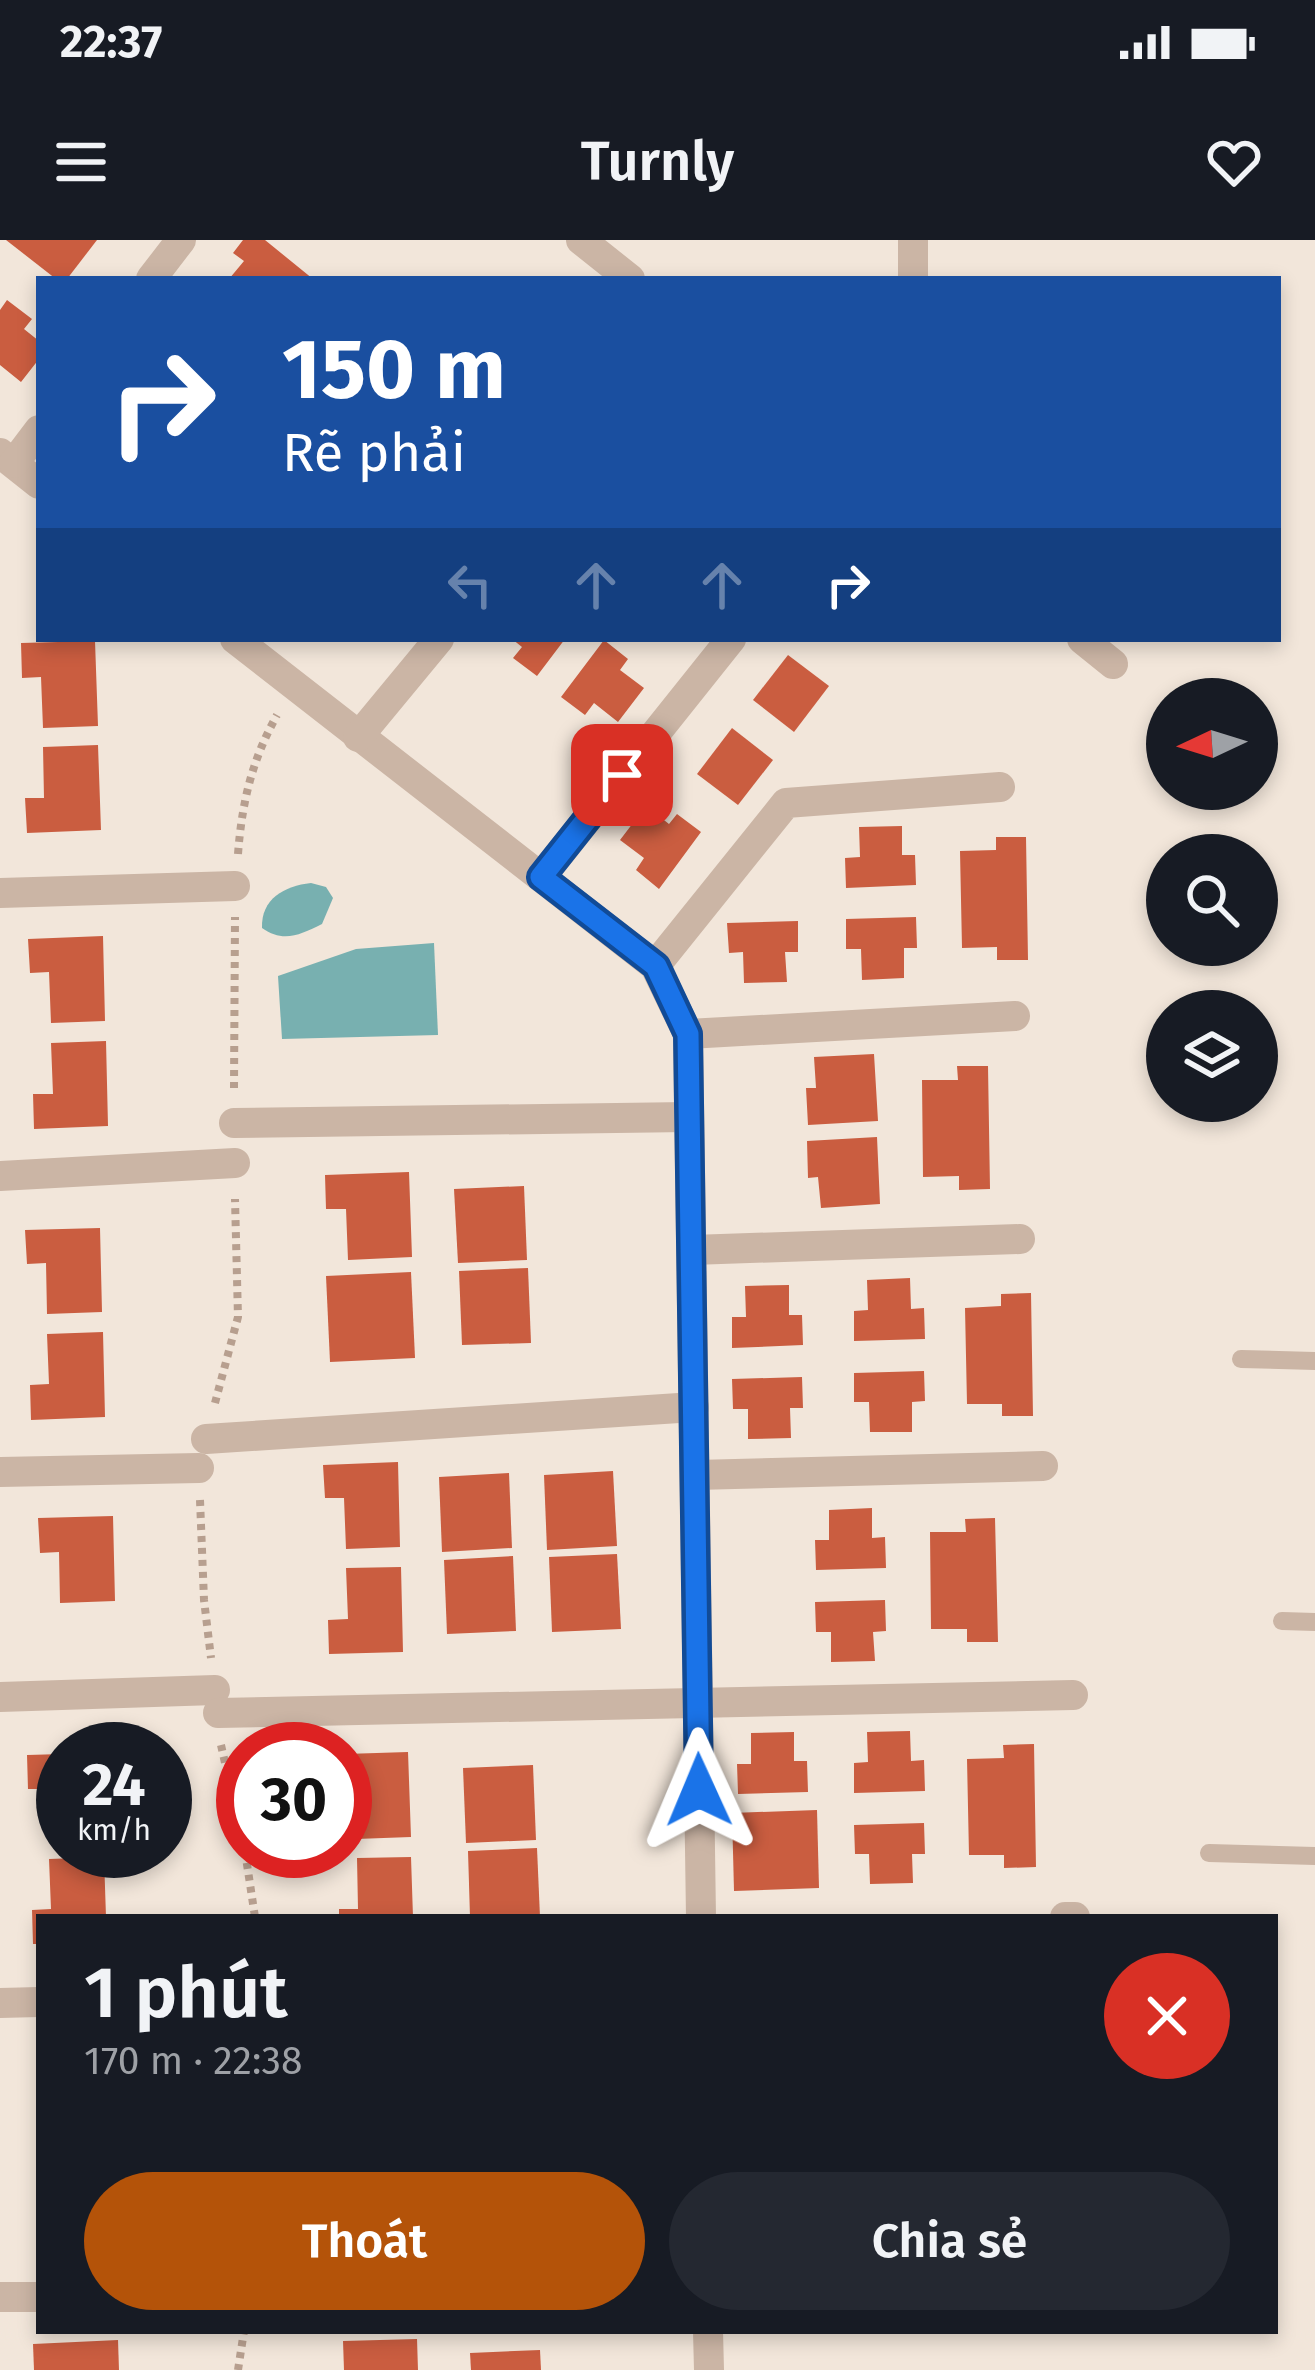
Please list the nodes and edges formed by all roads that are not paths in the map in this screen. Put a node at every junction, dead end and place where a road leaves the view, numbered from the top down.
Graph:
1 (181, 240) edge
2 (581, 240) edge
3 (913, 240) edge
4 (154, 276) edge
5 (626, 276) edge
6 (913, 276) edge
7 (36, 433) edge
8 (7, 458) edge
9 (36, 482) edge
10 (239, 642) edge
11 (437, 642) edge
12 (729, 642) edge
13 (1086, 642) edge
14 (1113, 664) dead end
15 (358, 737) junction
16 (1000, 787) dead end
17 (541, 877) junction
18 (236, 886) road end
19 (0, 893) edge
20 (656, 966) junction
21 (1015, 1016) dead end
22 (688, 1034) junction
23 (688, 1117) junction
24 (234, 1123) road end
25 (235, 1163) road end
26 (0, 1176) edge
27 (1020, 1239) dead end
28 (692, 1250) junction
29 (1241, 1359) dead end
30 (1315, 1361) edge
31 (694, 1407) junction
32 (1043, 1466) dead end
33 (0, 1472) edge
34 (696, 1475) junction
35 (1282, 1621) dead end
36 (1315, 1622) edge
37 (1073, 1695) dead end
38 (0, 1697) edge
39 (698, 1705) junction
40 (1209, 1852) dead end
41 (1315, 1856) edge
42 (701, 1914) edge
43 (36, 2002) edge
44 (0, 2003) edge
45 (0, 2297) edge
46 (36, 2297) edge
47 (708, 2334) edge
48 (709, 2370) edge

1 - 4 street
2 - 5 street
3 - 6 street
7 - 8 street
8 - 9 street
10 - 15 street
11 - 15 street
12 - 17 street
13 - 14 street
15 - 17 street
16 - 20 street
17 - 20 street
18 - 19 street
20 - 22 street
21 - 22 street
22 - 23 street
23 - 24 street
23 - 28 street
25 - 26 street
27 - 28 street
28 - 31 street
29 - 30 lane
31 - 33 street
31 - 34 street
32 - 34 street
34 - 39 street
35 - 36 lane
37 - 39 street
38 - 39 street
39 - 42 street
40 - 41 lane
43 - 44 street
45 - 46 street
47 - 48 street

